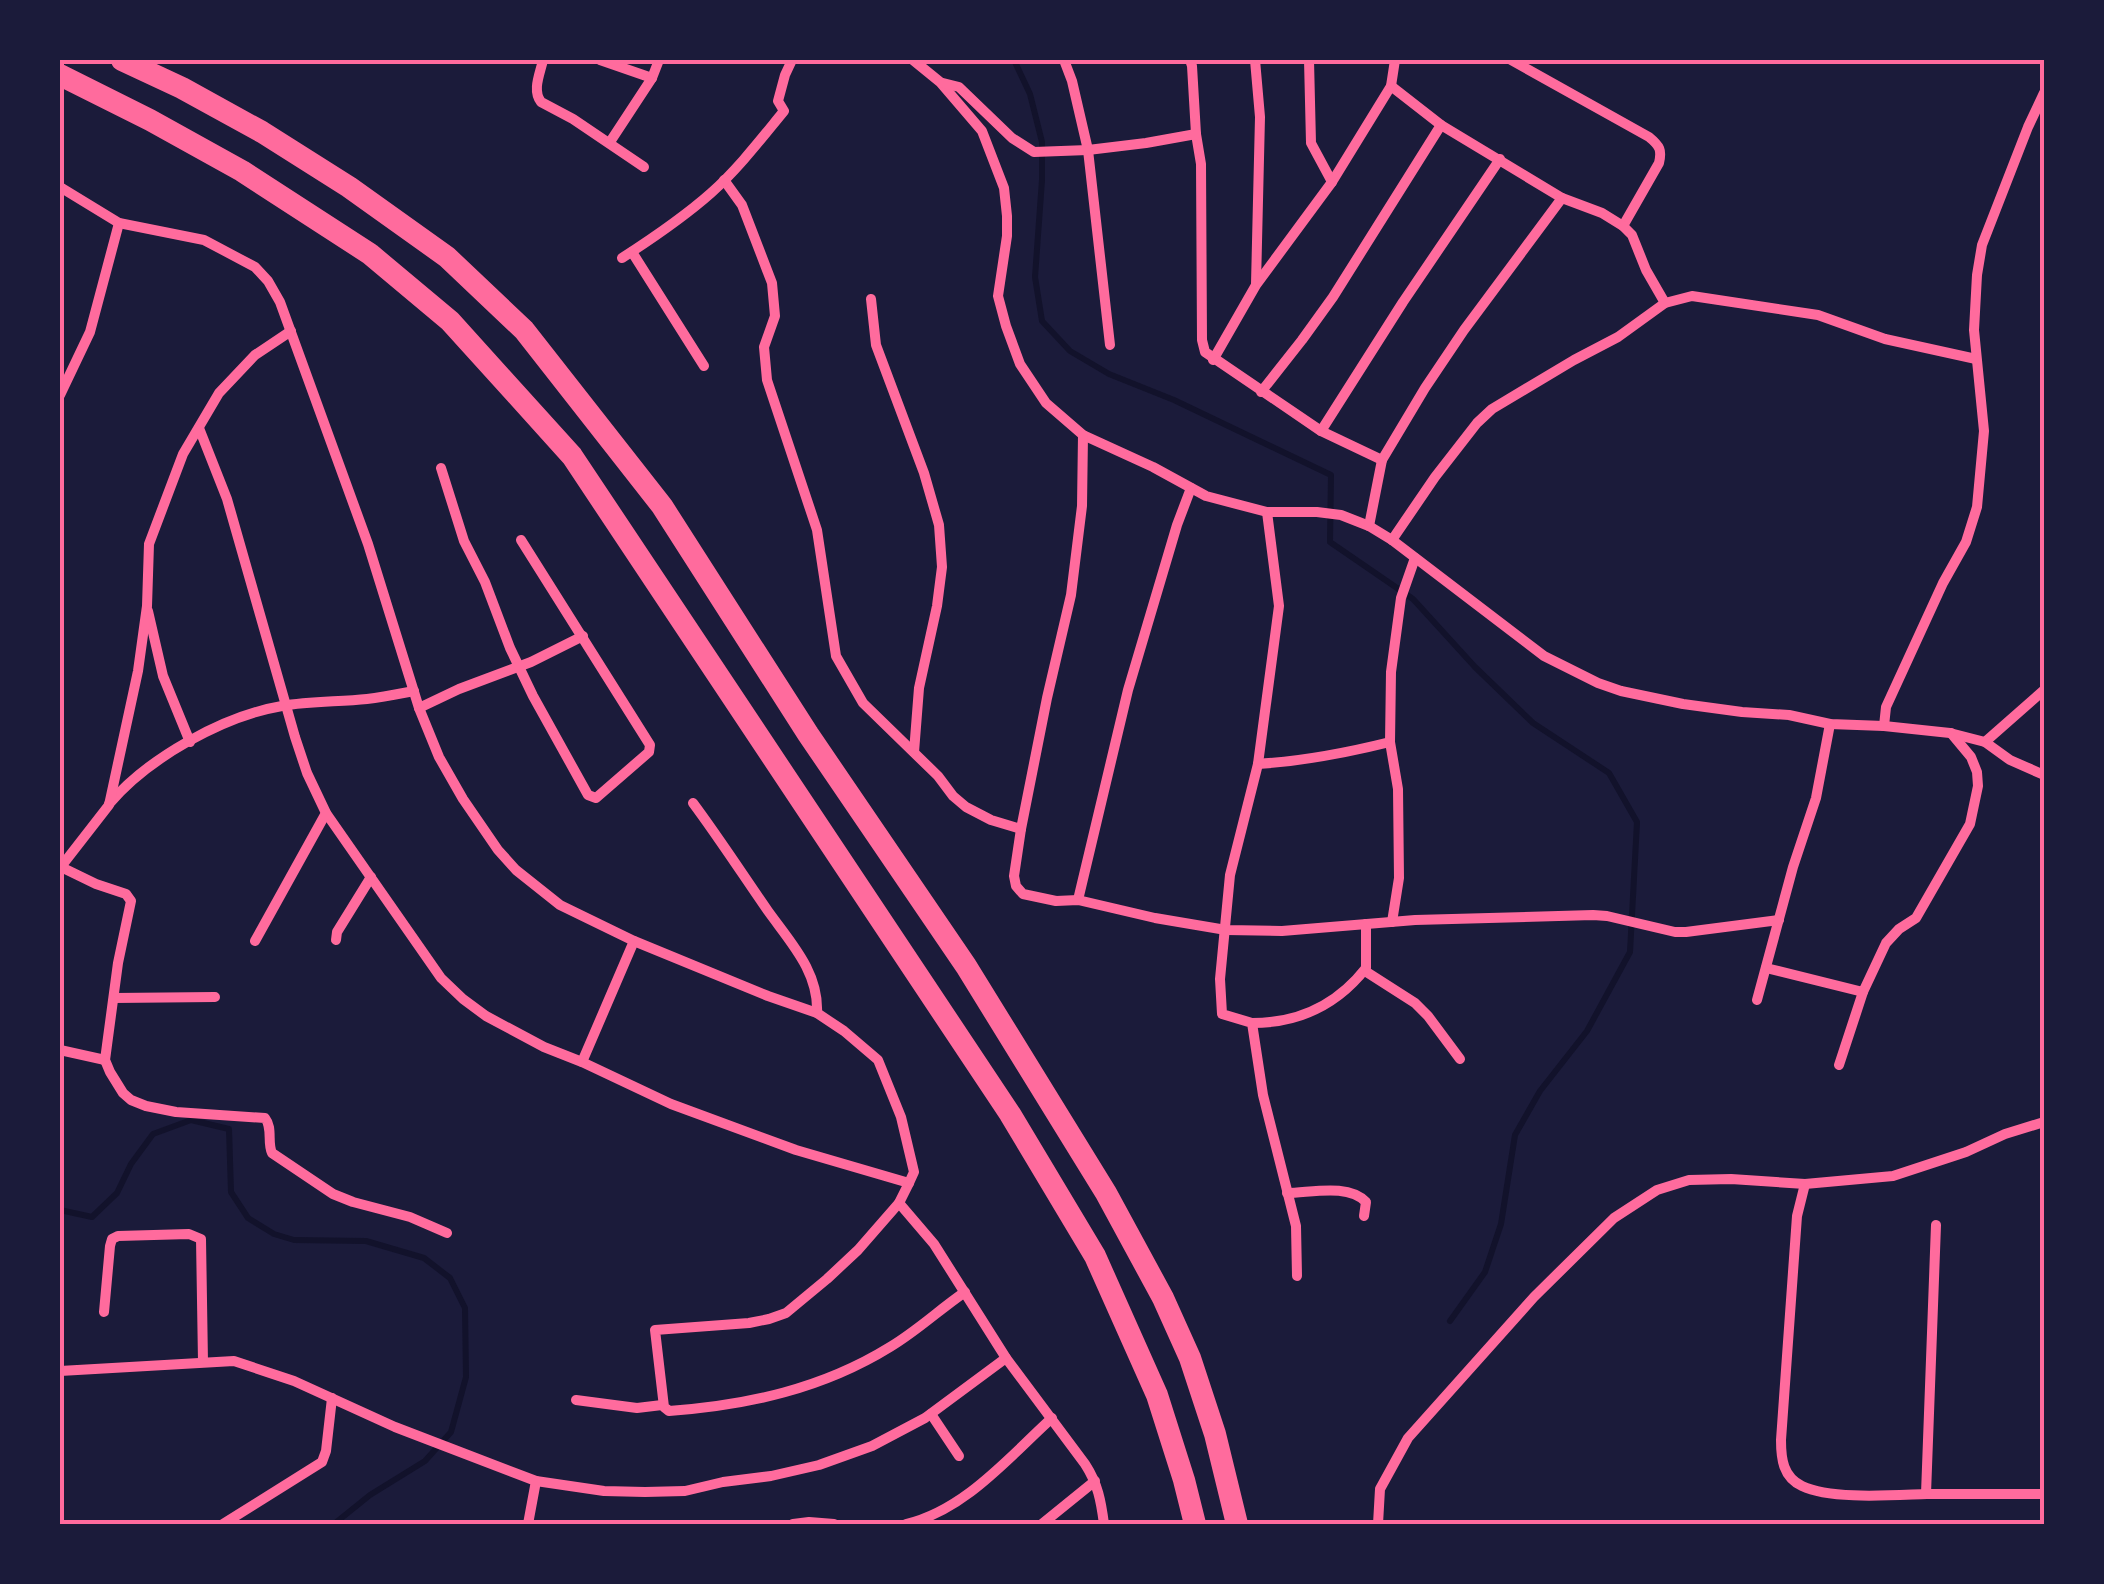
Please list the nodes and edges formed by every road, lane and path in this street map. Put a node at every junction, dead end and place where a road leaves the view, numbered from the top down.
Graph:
1 (122, 60) edge
2 (543, 60) edge
3 (600, 60) edge
4 (659, 60) edge
5 (792, 60) edge
6 (914, 60) edge
7 (1064, 60) edge
8 (1190, 60) edge
9 (1255, 60) edge
10 (1309, 60) edge
11 (1395, 60) edge
12 (1511, 60) edge
13 (60, 75) edge
14 (652, 78) junction
15 (940, 82) junction
16 (1392, 86) junction
17 (2044, 93) edge
18 (1441, 125) junction
19 (1196, 134) junction
20 (610, 142) junction
21 (1088, 150) junction
22 (1500, 159) junction
23 (644, 167) dead end
24 (724, 180) junction
25 (1332, 182) junction
26 (60, 187) edge
27 (1562, 198) junction
28 (119, 224) junction
29 (1624, 226) junction
30 (1256, 285) junction
31 (871, 299) dead end
32 (1664, 303) junction
33 (291, 331) junction
34 (1110, 345) dead end
35 (1976, 359) junction
36 (1213, 360) junction
37 (704, 366) dead end
38 (1261, 392) junction
39 (60, 395) edge
40 (198, 428) junction
41 (1322, 432) junction
42 (1083, 436) junction
43 (1382, 460) junction
44 (442, 468) dead end
45 (1191, 488) junction
46 (1266, 512) junction
47 (1369, 526) junction
48 (520, 540) dead end
49 (1392, 540) junction
50 (1415, 558) junction
51 (146, 606) junction
52 (583, 636) junction
53 (520, 667) junction
54 (2044, 690) edge
55 (414, 692) junction
56 (286, 705) junction
57 (419, 708) junction
58 (1830, 724) junction
59 (1884, 726) junction
60 (1950, 732) junction
61 (190, 742) junction
62 (1390, 742) junction
63 (1985, 742) junction
64 (914, 752) junction
65 (1258, 764) junction
66 (2044, 775) edge
67 (693, 802) dead end
68 (109, 805) junction
69 (326, 813) junction
70 (1021, 828) junction
71 (60, 868) edge
72 (370, 877) junction
73 (1078, 900) junction
74 (1779, 920) junction
75 (1392, 922) junction
76 (1366, 924) junction
77 (1226, 930) junction
78 (336, 940) dead end
79 (255, 941) dead end
80 (634, 941) junction
81 (1766, 968) junction
82 (1364, 971) junction
83 (1863, 992) junction
84 (215, 997) dead end
85 (114, 998) junction
86 (1757, 1000) dead end
87 (818, 1014) junction
88 (1252, 1024) junction
89 (60, 1050) edge
90 (1460, 1059) dead end
91 (106, 1060) junction
92 (582, 1062) junction
93 (1839, 1064) dead end
94 (2044, 1122) edge
95 (910, 1183) junction
96 (1805, 1184) junction
97 (1287, 1194) junction
98 (899, 1203) junction
99 (1364, 1216) dead end
100 (1936, 1225) dead end
101 (447, 1233) dead end
102 (1297, 1276) dead end
103 (966, 1292) junction
104 (104, 1312) dead end
105 (1006, 1358) junction
106 (204, 1362) junction
107 (60, 1370) edge
108 (332, 1398) junction
109 (576, 1400) dead end
110 (662, 1405) junction
111 (931, 1414) junction
112 (1052, 1418) junction
113 (959, 1456) dead end
114 (1096, 1481) junction
115 (536, 1482) junction
116 (1926, 1494) junction
117 (2044, 1494) edge
118 (223, 1524) edge
119 (528, 1524) edge
120 (794, 1524) edge
121 (834, 1524) edge
122 (906, 1524) edge
123 (1042, 1524) edge
124 (1104, 1524) edge
125 (1195, 1524) edge
126 (1237, 1524) edge
127 (1378, 1524) edge

1 - 126 highway
2 - 20 street
3 - 14 street
4 - 14 street
5 - 24 street
6 - 15 street
7 - 21 street
8 - 19 street
9 - 30 street
10 - 25 street
11 - 16 street
12 - 29 street
13 - 125 highway
14 - 20 street
15 - 21 street
15 - 42 street
16 - 18 street
16 - 25 street
17 - 35 street
18 - 22 street
18 - 38 street
19 - 21 street
19 - 36 street
20 - 23 street
21 - 34 street
22 - 27 street
22 - 41 street
24 - 37 street
24 - 64 street
25 - 30 street
26 - 28 street
27 - 29 street
27 - 43 street
28 - 33 street
28 - 39 street
29 - 32 street
30 - 36 street
31 - 64 street
32 - 35 street
32 - 49 street
33 - 40 street
33 - 55 street
35 - 59 street
36 - 38 street
38 - 41 street
40 - 51 street
40 - 56 street
41 - 43 street
42 - 45 street
42 - 70 street
43 - 47 street
44 - 53 street
45 - 46 street
45 - 73 street
46 - 47 street
46 - 65 street
47 - 49 street
48 - 52 street
49 - 50 street
50 - 58 street
50 - 62 street
51 - 61 street
51 - 68 street
52 - 53 street
52 - 53 street
53 - 57 street
54 - 63 street
55 - 56 street
55 - 57 street
56 - 61 street
56 - 69 street
57 - 80 street
58 - 59 street
58 - 74 street
59 - 60 street
60 - 63 street
60 - 83 street
61 - 68 street
62 - 65 street
62 - 75 street
63 - 66 street
64 - 70 street
65 - 77 street
67 - 87 street
68 - 71 street
69 - 72 street
69 - 79 street
70 - 73 street
71 - 85 street
72 - 78 street
72 - 92 street
73 - 77 street
74 - 75 street
74 - 81 street
75 - 76 street
76 - 77 street
76 - 82 street
77 - 88 street
80 - 87 street
80 - 92 street
81 - 83 street
81 - 86 street
82 - 88 street
82 - 90 street
83 - 93 street
84 - 85 street
85 - 91 street
87 - 95 street
88 - 97 street
89 - 91 street
91 - 101 street
92 - 95 street
94 - 96 street
95 - 98 street
96 - 116 street
96 - 127 street
97 - 99 street
97 - 102 street
98 - 103 street
98 - 110 street
100 - 116 street
103 - 105 street
103 - 110 street
104 - 106 street
105 - 111 street
105 - 112 street
106 - 107 street
106 - 108 street
108 - 115 street
108 - 118 street
109 - 110 street
111 - 113 street
111 - 115 street
112 - 114 street
112 - 122 street
114 - 123 street
114 - 124 street
115 - 119 street
116 - 117 street
120 - 121 street

